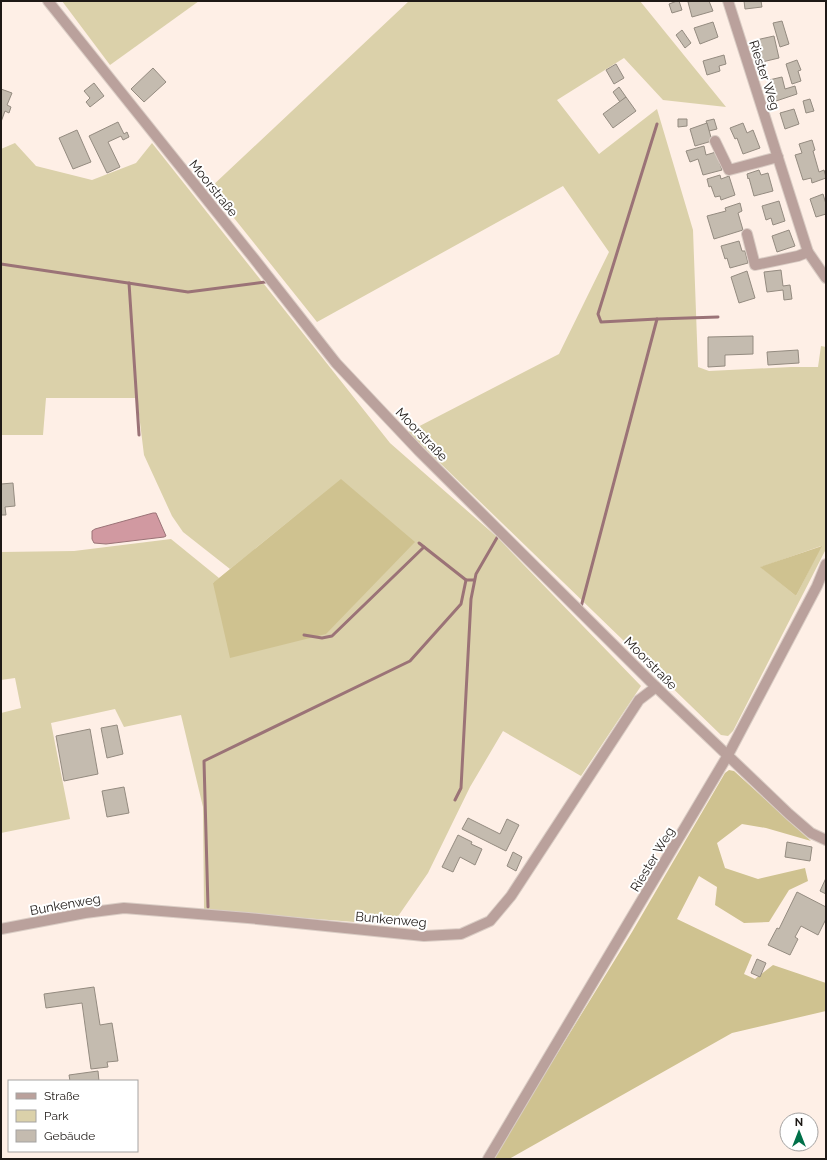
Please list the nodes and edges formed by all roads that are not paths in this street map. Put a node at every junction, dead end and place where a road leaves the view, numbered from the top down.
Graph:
1 (48, 1) edge
2 (728, 1) edge
3 (715, 141) dead end
4 (778, 157) junction
5 (747, 234) dead end
6 (808, 252) junction
7 (826, 278) edge
8 (826, 564) edge
9 (656, 687) junction
10 (728, 756) junction
11 (826, 840) edge
12 (1, 929) edge
13 (488, 1159) edge

1 - 9 street, Moorstraße
2 - 4 street, Riester Weg
3 - 4 street
4 - 6 street, Riester Weg
5 - 6 street
6 - 7 street, Riester Weg
8 - 10 street, Riester Weg
9 - 10 street, Moorstraße
9 - 12 street, Bunkenweg
10 - 11 street, Moorstraße
10 - 13 street, Riester Weg

